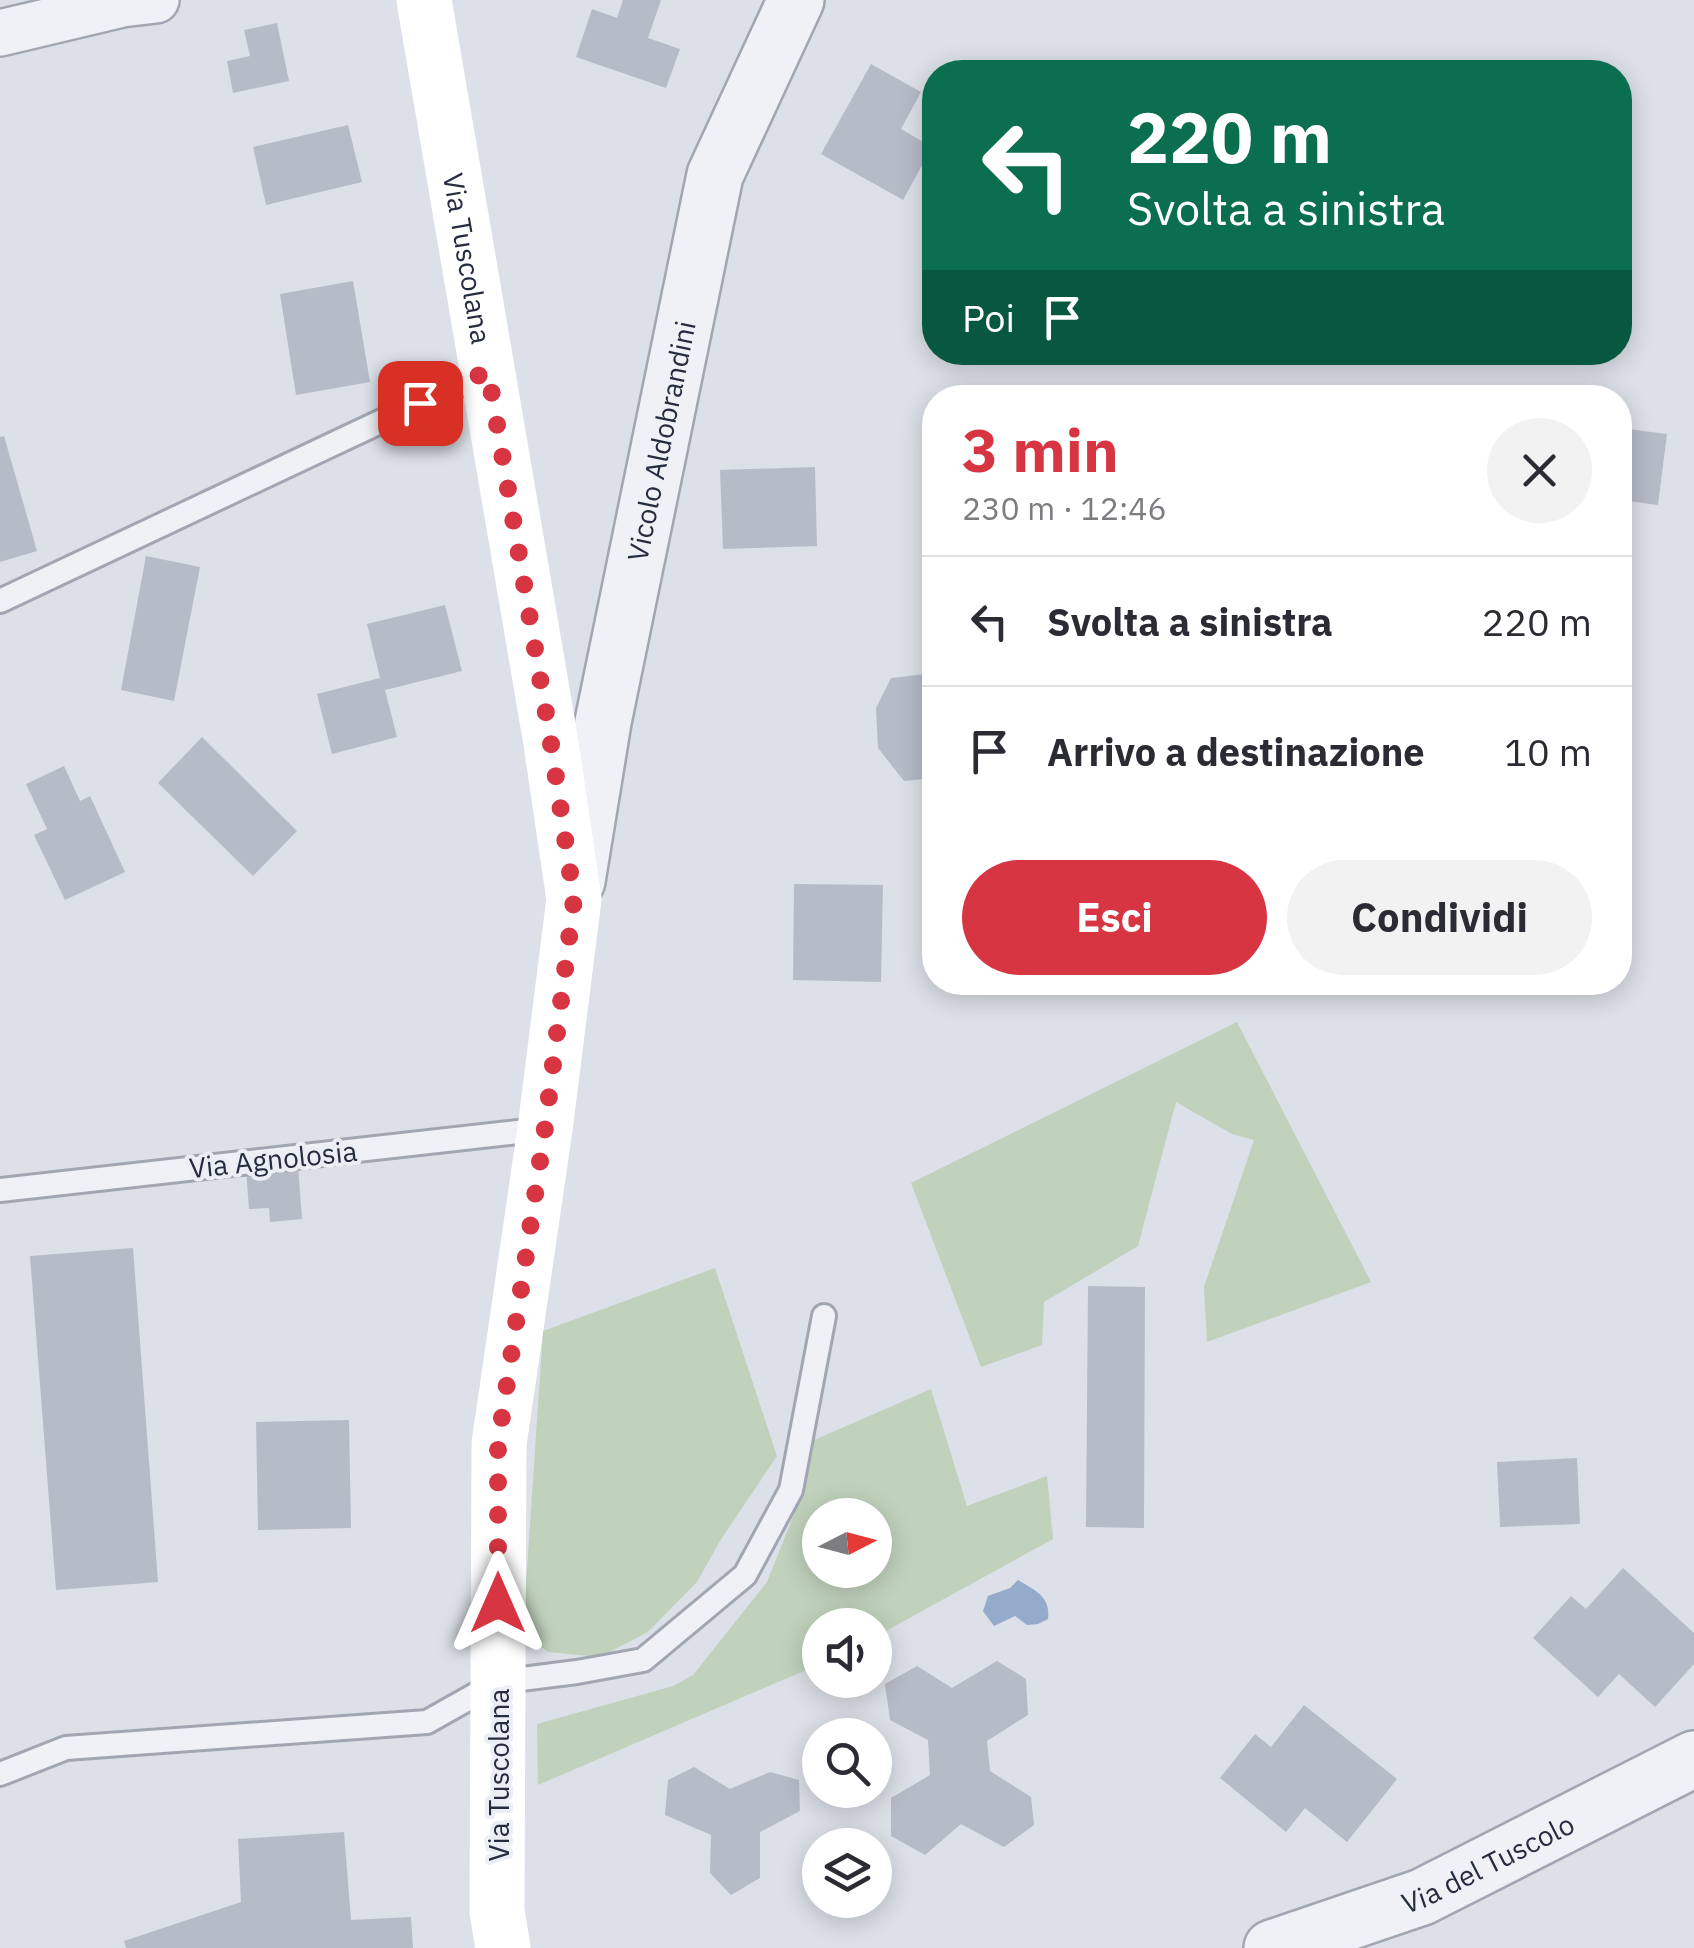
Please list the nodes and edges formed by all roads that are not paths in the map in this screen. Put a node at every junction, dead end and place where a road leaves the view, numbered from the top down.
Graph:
1 (156, 0) edge
2 (424, 0) edge
3 (796, 0) edge
4 (0, 33) edge
5 (488, 371) junction
6 (0, 601) edge
7 (603, 722) junction
8 (550, 737) junction
9 (574, 899) junction
10 (545, 1128) junction
11 (0, 1190) edge
12 (824, 1316) dead end
13 (498, 1682) junction
14 (1694, 1759) edge
15 (0, 1774) edge
16 (503, 1948) edge
17 (1272, 1948) edge

1 - 4 street
2 - 5 main road, Via Tuscolana
3 - 7 street, Vicolo Aldobrandini
5 - 6 lane
5 - 8 main road, Via Tuscolana
7 - 8 street
7 - 9 street, Vicolo Aldobrandini
8 - 9 main road, Via Tuscolana
9 - 10 main road, Via Tuscolana
10 - 11 lane, Via Agnolosia
10 - 13 main road, Via Tuscolana
12 - 13 lane
13 - 15 lane
13 - 16 main road, Via Tuscolana
14 - 17 street, Via del Tuscolo

